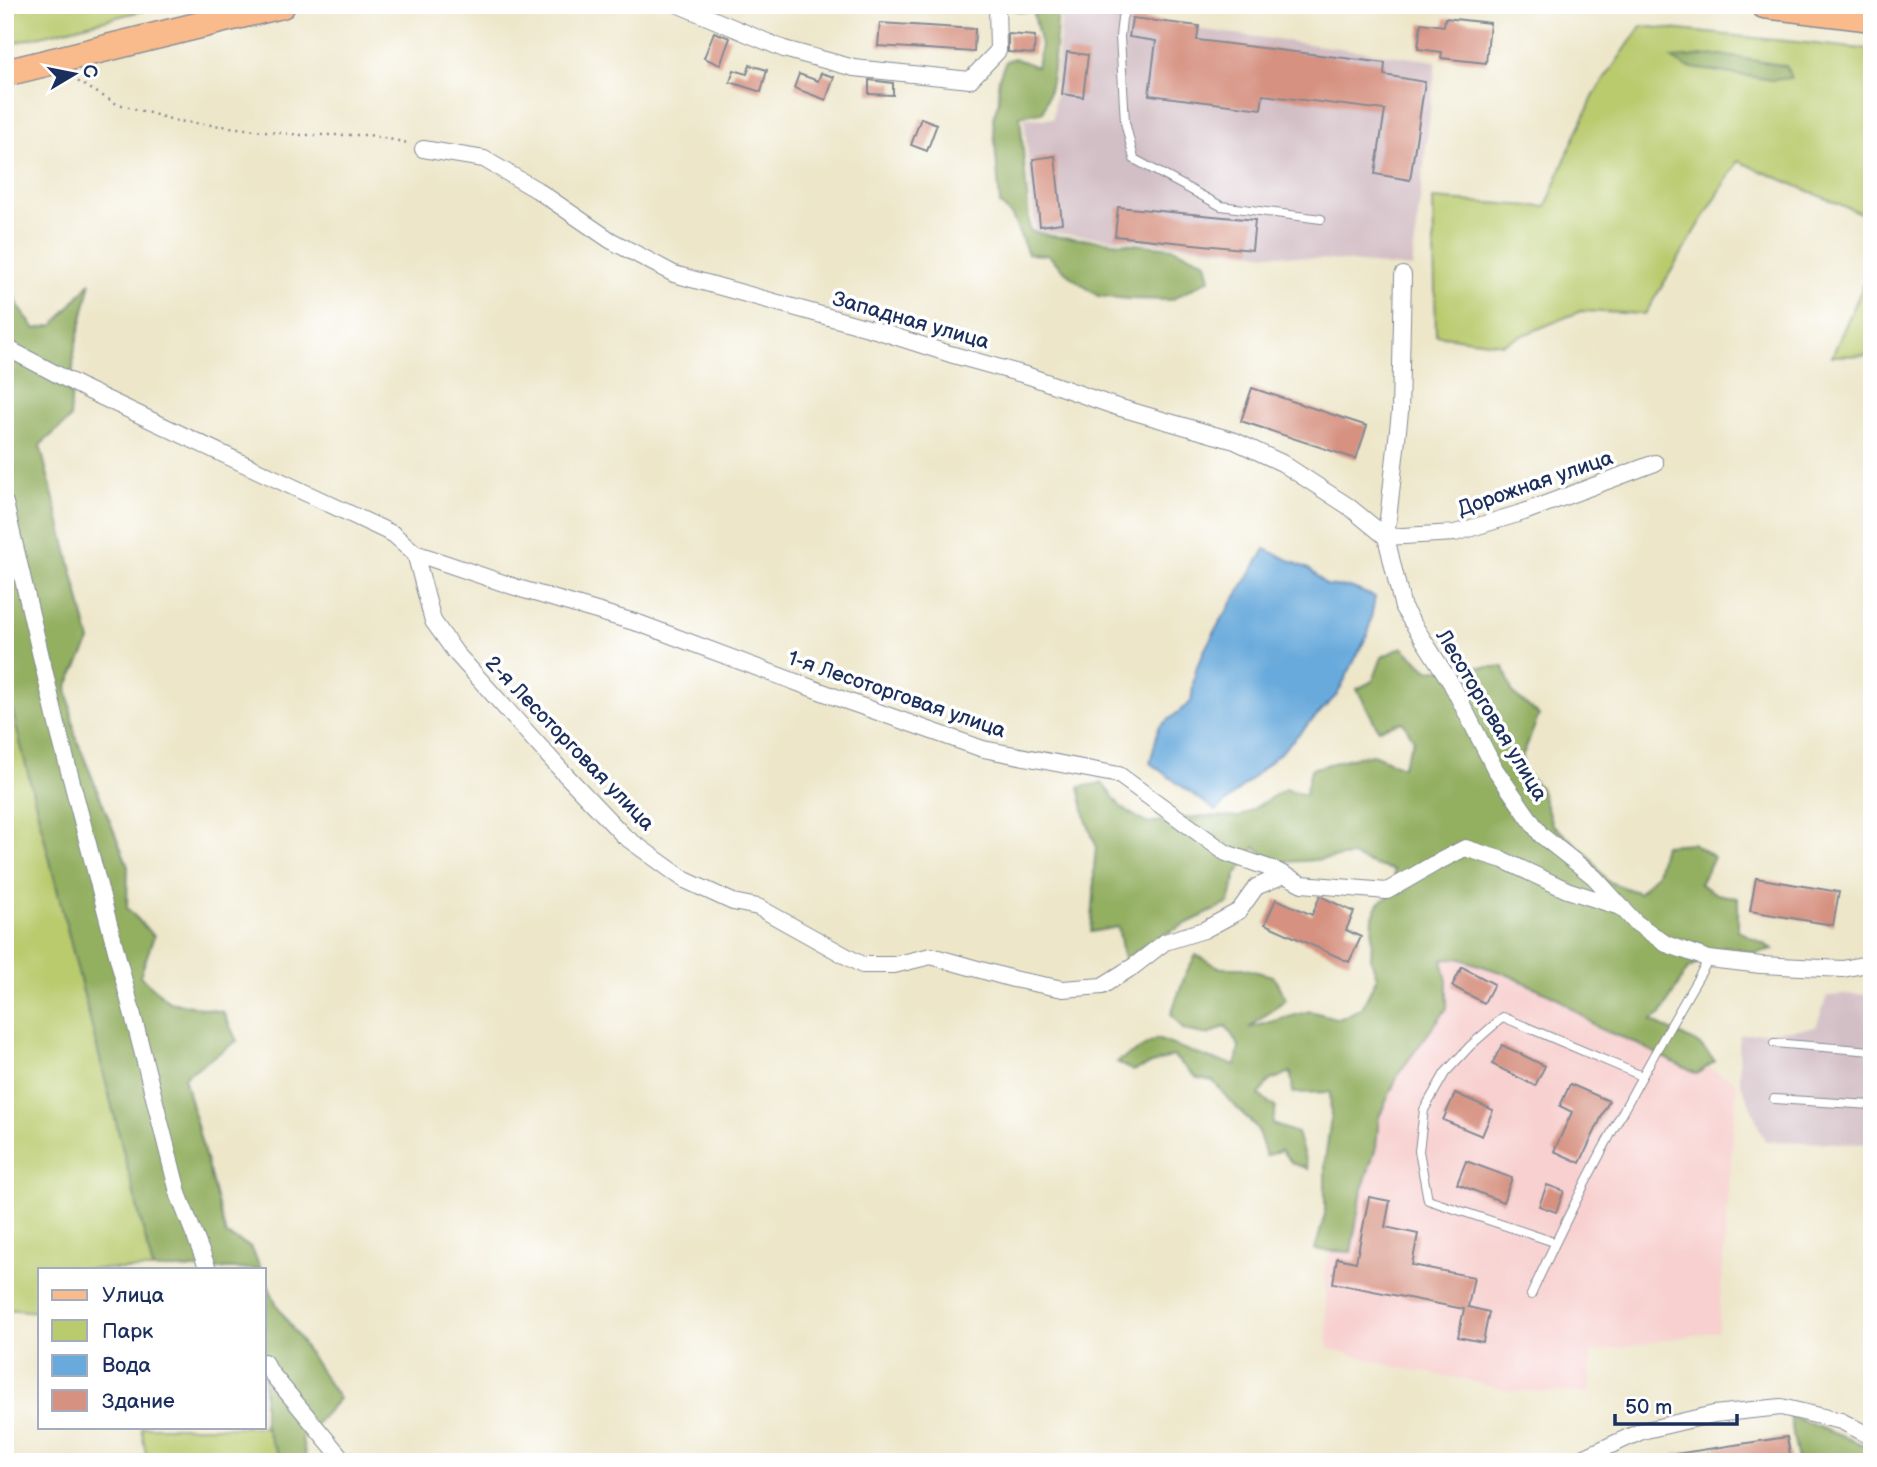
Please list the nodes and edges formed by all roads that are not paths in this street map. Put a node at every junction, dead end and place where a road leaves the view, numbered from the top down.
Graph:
1 (282, 5) edge
2 (679, 5) edge
3 (997, 5) edge
4 (1127, 5) edge
5 (1494, 5) edge
6 (1532, 5) edge
7 (1764, 5) edge
8 (1872, 18) edge
9 (5, 73) edge
10 (423, 149) road end
11 (1321, 219) dead end
12 (1403, 275) dead end
13 (5, 347) edge
14 (1654, 463) dead end
15 (5, 503) edge
16 (1386, 537) junction
17 (415, 553) junction
18 (1284, 875) junction
19 (1623, 908) junction
20 (1709, 959) junction
21 (1872, 963) edge
22 (1774, 1043) dead end
23 (1872, 1051) edge
24 (1642, 1076) junction
25 (1774, 1099) dead end
26 (1872, 1105) edge
27 (1554, 1242) junction
28 (208, 1268) edge
29 (1531, 1295) dead end
30 (266, 1365) edge
31 (1872, 1437) edge
32 (345, 1462) edge
33 (1574, 1462) edge

1 - 9 main road
2 - 3 street
4 - 11 lane
5 - 6 lane
7 - 8 main road
10 - 16 street, Западная улица
12 - 16 street, Лесоторговая улица
13 - 17 street
14 - 16 street, Дорожная улица
15 - 28 street
16 - 19 street, Лесоторговая улица
17 - 18 street, 1-я Лесоторговая улица
17 - 18 street, 2-я Лесоторговая улица
18 - 19 street, 1-я Лесоторговая улица
19 - 20 street, Лесоторговая улица
20 - 21 street, Лесоторговая улица
20 - 24 lane
22 - 23 lane
24 - 27 lane
24 - 27 lane
25 - 26 lane
27 - 29 lane
30 - 32 street
31 - 33 street

